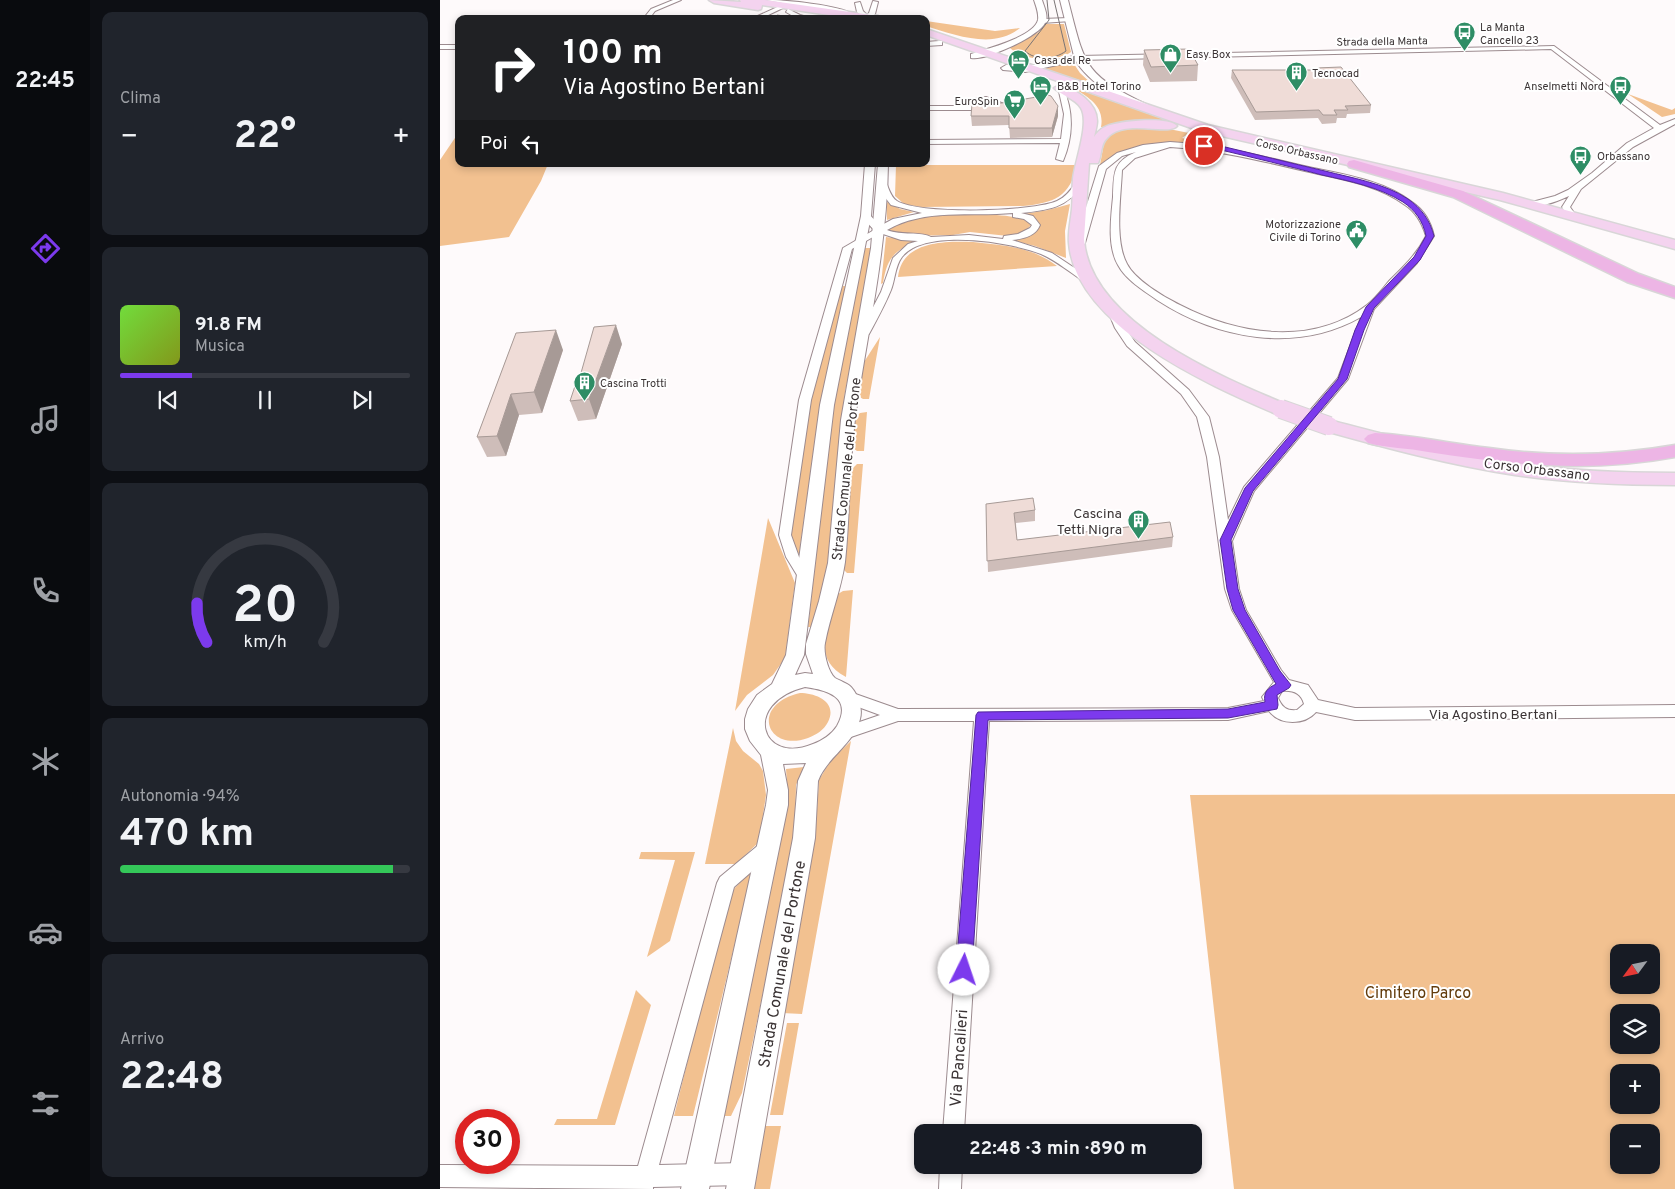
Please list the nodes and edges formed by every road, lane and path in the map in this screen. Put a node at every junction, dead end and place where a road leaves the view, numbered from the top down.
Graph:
1 (678, 0) edge
2 (714, 0) edge
3 (745, 0) edge
4 (1038, 0) edge
5 (1064, 0) edge
6 (875, 2) dead end
7 (772, 4) edge
8 (832, 10) junction
9 (850, 14) junction
10 (649, 15) edge
11 (759, 15) edge
12 (794, 15) edge
13 (820, 15) edge
14 (854, 15) edge
15 (864, 15) edge
16 (871, 15) edge
17 (1042, 20) junction
18 (1069, 20) junction
19 (930, 35) edge
20 (930, 37) edge
21 (1020, 39) junction
22 (955, 42) junction
23 (930, 44) edge
24 (938, 44) junction
25 (1007, 44) junction
26 (440, 47) edge
27 (455, 47) edge
28 (985, 52) junction
29 (974, 56) junction
30 (1079, 58) junction
31 (1061, 61) junction
32 (1006, 68) junction
33 (1033, 69) junction
34 (1059, 94) junction
35 (1066, 104) junction
36 (930, 108) edge
37 (1010, 108) edge
38 (1152, 111) junction
39 (1675, 122) edge
40 (1659, 128) junction
41 (1231, 136) junction
42 (1065, 141) junction
43 (930, 142) edge
44 (1166, 146) junction
45 (1060, 159) dead end
46 (1354, 164) junction
47 (870, 167) edge
48 (883, 167) edge
49 (881, 180) junction
50 (1079, 184) junction
51 (1577, 190) junction
52 (1528, 204) junction
53 (1079, 209) junction
54 (940, 211) junction
55 (963, 211) junction
56 (866, 216) junction
57 (1573, 217) junction
58 (879, 230) junction
59 (959, 237) junction
60 (941, 238) junction
61 (861, 240) junction
62 (1675, 246) edge
63 (1077, 250) junction
64 (1088, 280) junction
65 (1675, 293) edge
66 (1370, 307) junction
67 (1113, 311) junction
68 (864, 334) junction
69 (1376, 439) junction
70 (1675, 451) edge
71 (1675, 479) edge
72 (1225, 540) junction
73 (804, 577) junction
74 (826, 682) junction
75 (1284, 685) junction
76 (780, 688) junction
77 (847, 697) junction
78 (1272, 705) junction
79 (1312, 705) junction
80 (1675, 711) edge
81 (898, 715) junction
82 (982, 715) junction
83 (838, 739) junction
84 (770, 750) junction
85 (768, 847) junction
86 (954, 1124) edge
87 (951, 1174) edge
88 (440, 1176) edge
89 (696, 1182) edge
90 (741, 1182) edge
91 (643, 1183) edge
92 (950, 1189) edge

1 - 10 street
2 - 7 main road
3 - 7 main road
4 - 17 main road
5 - 18 main road
6 - 16 street
7 - 8 street
7 - 9 main road
7 - 11 street
7 - 12 street
7 - 13 main road
8 - 9 street
8 - 15 street
9 - 14 main road
17 - 18 street
17 - 21 main road
18 - 30 main road
19 - 22 main road, Corso Orbassano
20 - 24 main road, Corso Orbassano
21 - 22 main road
21 - 25 main road
22 - 28 main road, Corso Orbassano
23 - 24 street
24 - 29 main road, Corso Orbassano
25 - 28 main road
25 - 31 main road
26 - 27 street
28 - 29 main road
28 - 33 main road, Corso Orbassano
29 - 32 main road, Corso Orbassano
30 - 31 main road
30 - 38 main road
30 - 40 street, Strada della Manta
31 - 33 main road
32 - 33 main road
32 - 34 main road, Corso Orbassano
33 - 38 main road, Corso Orbassano
34 - 35 street
34 - 35 street
34 - 50 main road, Corso Orbassano
35 - 42 street
36 - 37 street
38 - 41 main road, Corso Orbassano
39 - 40 street
40 - 51 street
41 - 46 main road, Corso Orbassano
41 - 53 main road
42 - 43 street
42 - 45 street
44 - 63 street
44 - 66 street
44 - 66 street
46 - 52 main road, Corso Orbassano
46 - 65 highway
47 - 56 street, Strada Comunale del Portone
48 - 49 street, Strada Comunale del Portone
49 - 54 street, Corso Orbassano
49 - 58 street, Strada Comunale del Portone
50 - 53 main road, Corso Orbassano
50 - 55 street, Corso Orbassano
51 - 52 street
51 - 57 street
52 - 57 main road, Corso Orbassano
53 - 63 main road, Corso Orbassano
54 - 55 street, Corso Orbassano
54 - 58 street, Corso Orbassano
55 - 59 street, Corso Orbassano
56 - 58 street
56 - 61 street, Strada Comunale del Portone
57 - 62 main road, Corso Orbassano
58 - 60 street, Corso Orbassano
58 - 61 street, Corso Orbassano
58 - 68 street, Strada Comunale del Portone
59 - 60 street, Corso Orbassano
59 - 64 street, Corso Orbassano
60 - 68 street, Corso Orbassano
61 - 73 street, Strada Comunale del Portone
61 - 73 street, Corso Orbassano
63 - 64 main road, Corso Orbassano
64 - 67 main road, Corso Orbassano
66 - 72 street
67 - 69 main road, Corso Orbassano, bridge
67 - 72 street
68 - 74 street, Strada Comunale del Portone
69 - 70 highway
69 - 71 main road, Corso Orbassano
72 - 75 street
73 - 76 street, Strada Comunale del Portone
74 - 76 street
74 - 77 street
75 - 78 street
75 - 79 street
76 - 84 street
77 - 81 street
77 - 83 street
78 - 79 street
78 - 82 street
79 - 80 street, Via Agostino Bertani
81 - 82 street
81 - 83 street
82 - 86 street, Via Pancalieri
83 - 84 street
83 - 90 street, Strada Comunale del Portone
84 - 85 street
85 - 89 street
85 - 91 street
87 - 92 street
88 - 91 street
89 - 90 street
89 - 91 street

